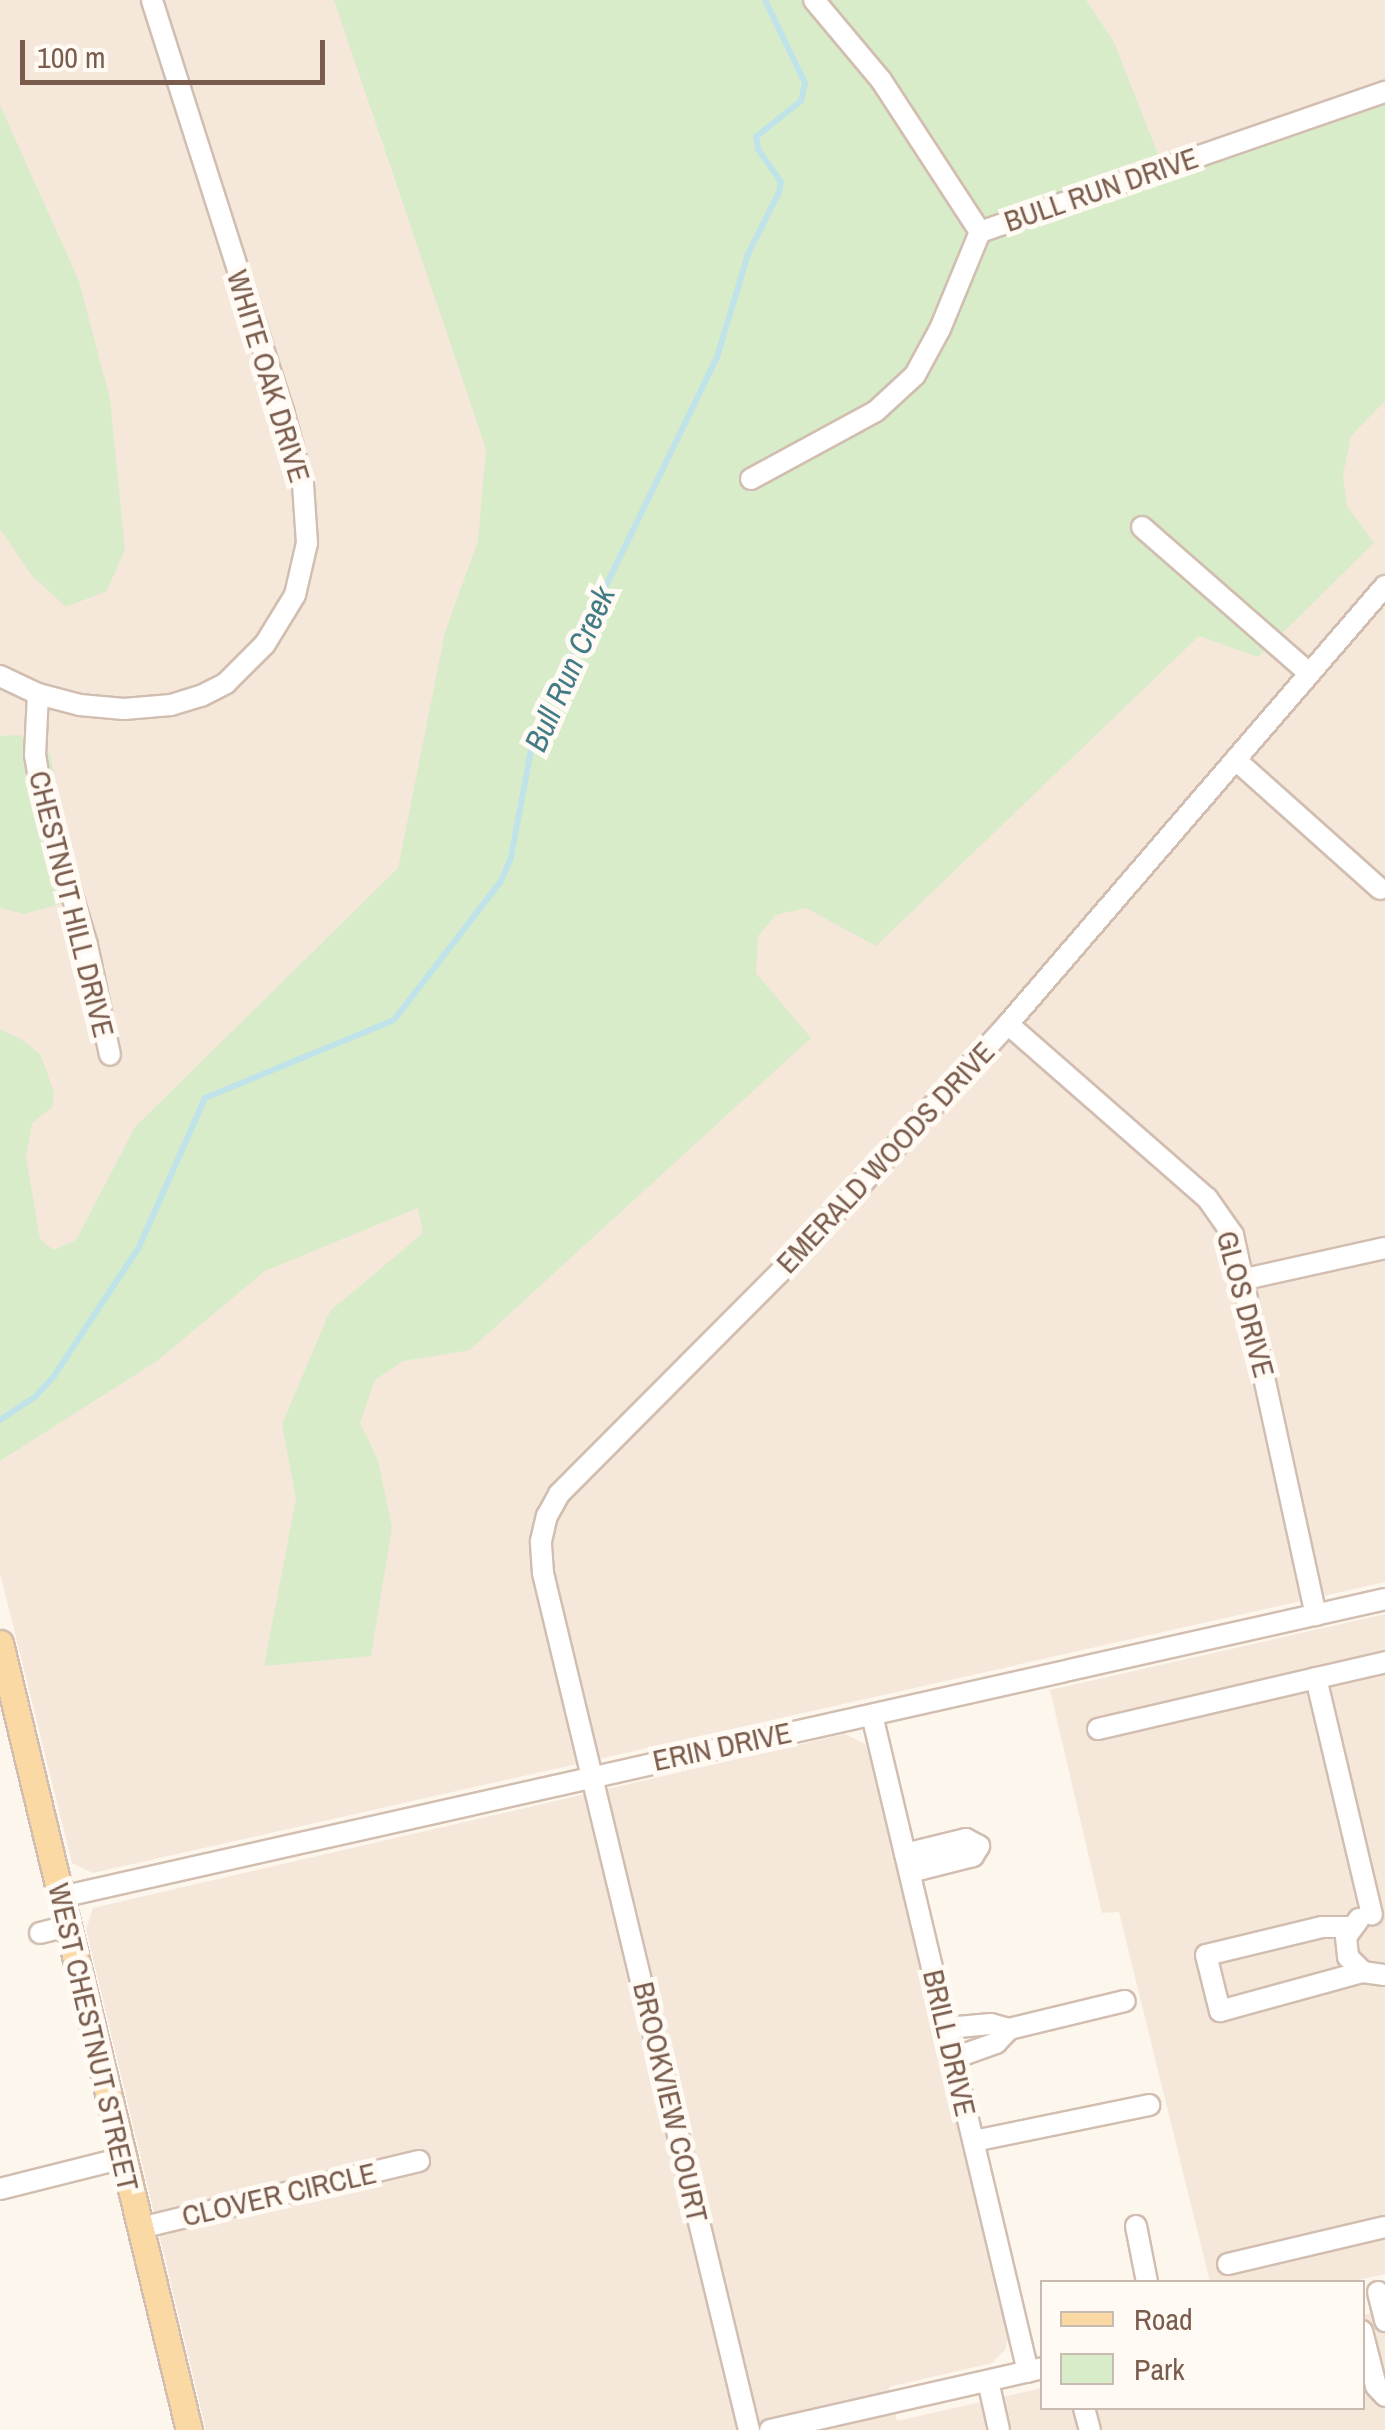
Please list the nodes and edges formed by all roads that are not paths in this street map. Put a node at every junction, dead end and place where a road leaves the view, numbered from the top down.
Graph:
1 (152, 0) edge
2 (814, 0) edge
3 (1385, 92) edge
4 (980, 232) junction
5 (751, 479) dead end
6 (1142, 527) dead end
7 (1385, 586) edge
8 (1309, 673) junction
9 (0, 676) edge
10 (38, 694) junction
11 (1237, 762) junction
12 (1380, 889) dead end
13 (1008, 1024) junction
14 (110, 1055) dead end
15 (1385, 1248) edge
16 (1245, 1279) junction
17 (1385, 1600) edge
18 (1316, 1615) junction
19 (0, 1644) edge
20 (1385, 1662) edge
21 (1316, 1678) junction
22 (4, 1681) edge
23 (872, 1714) junction
24 (9, 1723) edge
25 (1098, 1729) dead end
26 (592, 1774) junction
27 (61, 1897) junction
28 (1379, 1915) edge
29 (68, 1926) junction
30 (1350, 1927) junction
31 (40, 1933) dead end
32 (1362, 1972) junction
33 (1385, 1975) edge
34 (1125, 2001) dead end
35 (947, 2028) junction
36 (1009, 2030) junction
37 (954, 2058) junction
38 (1149, 2105) dead end
39 (974, 2141) junction
40 (124, 2158) junction
41 (418, 2160) dead end
42 (0, 2189) edge
43 (1136, 2226) dead end
44 (1385, 2226) edge
45 (140, 2228) junction
46 (1228, 2264) dead end
47 (1147, 2280) edge
48 (1375, 2293) edge
49 (1385, 2321) edge
50 (1365, 2344) edge
51 (1035, 2370) edge
52 (988, 2381) junction
53 (1385, 2396) edge
54 (189, 2430) edge
55 (749, 2430) edge
56 (770, 2430) edge
57 (999, 2430) edge

1 - 10 street, WHITE OAK DRIVE
2 - 4 street
3 - 4 street, BULL RUN DRIVE
4 - 5 street, BULL RUN DRIVE
6 - 8 street
7 - 8 street, EMERALD WOODS DRIVE
8 - 11 street, EMERALD WOODS DRIVE
9 - 10 street, WHITE OAK DRIVE
10 - 14 street, CHESTNUT HILL DRIVE
11 - 12 street
11 - 13 street, EMERALD WOODS DRIVE
13 - 16 street, GLOS DRIVE
13 - 26 street, EMERALD WOODS DRIVE
15 - 16 street
16 - 18 street, GLOS DRIVE
17 - 18 street, ERIN DRIVE
18 - 23 street, ERIN DRIVE
19 - 22 main road, WEST CHESTNUT STREET
20 - 21 street
21 - 25 street
21 - 28 street
22 - 24 main road, WEST CHESTNUT STREET
23 - 26 street, ERIN DRIVE
23 - 35 street, BRILL DRIVE
24 - 27 main road, WEST CHESTNUT STREET
26 - 27 street, ERIN DRIVE
26 - 55 street, BROOKVIEW COURT
27 - 29 main road, WEST CHESTNUT STREET
28 - 30 street
29 - 31 street
29 - 40 main road, WEST CHESTNUT STREET
30 - 32 street
30 - 32 street
32 - 33 street
34 - 36 street
35 - 36 street
35 - 37 street, BRILL DRIVE
36 - 37 street
37 - 39 street, BRILL DRIVE
38 - 39 street
39 - 51 street, BRILL DRIVE
40 - 42 street
40 - 45 main road, WEST CHESTNUT STREET
41 - 45 street, CLOVER CIRCLE
43 - 47 street
44 - 46 street
45 - 54 main road, WEST CHESTNUT STREET
48 - 49 street
50 - 53 street
51 - 52 street
52 - 56 street
52 - 57 street

